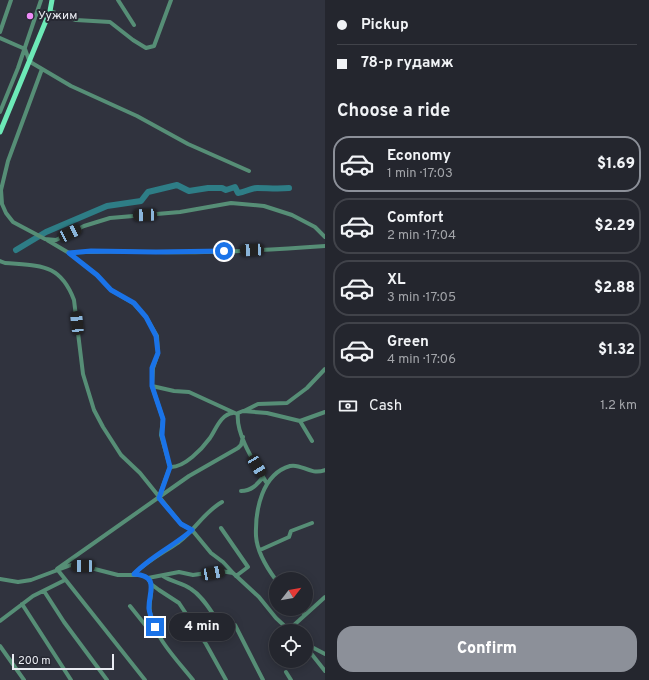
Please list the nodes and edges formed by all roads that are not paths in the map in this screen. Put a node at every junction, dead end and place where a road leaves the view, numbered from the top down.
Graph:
1 (11, 0) edge
2 (41, 0) edge
3 (52, 0) edge
4 (118, 0) edge
5 (171, 0) edge
6 (50, 11) junction
7 (134, 25) dead end
8 (32, 28) junction
9 (0, 32) edge
10 (41, 33) junction
11 (0, 38) edge
12 (24, 49) junction
13 (29, 60) junction
14 (42, 69) junction
15 (0, 112) edge
16 (0, 132) edge
17 (249, 171) dead end
18 (325, 237) edge
19 (45, 239) junction
20 (325, 246) edge
21 (69, 253) junction
22 (0, 261) edge
23 (325, 369) edge
24 (152, 386) junction
25 (243, 411) junction
26 (325, 412) edge
27 (235, 413) junction
28 (300, 421) junction
29 (243, 437) junction
30 (312, 441) dead end
31 (170, 467) junction
32 (325, 470) edge
33 (263, 478) junction
34 (266, 482) junction
35 (241, 491) dead end
36 (159, 498) junction
37 (222, 502) dead end
38 (312, 523) dead end
39 (221, 528) dead end
40 (192, 530) junction
41 (260, 550) junction
42 (57, 569) junction
43 (272, 572) edge
44 (134, 574) junction
45 (234, 575) junction
46 (163, 576) junction
47 (148, 578) junction
48 (0, 579) edge
49 (65, 580) junction
50 (151, 584) junction
51 (44, 591) junction
52 (325, 598) edge
53 (22, 604) junction
54 (130, 606) dead end
55 (313, 608) edge
56 (304, 616) edge
57 (0, 621) edge
58 (282, 624) edge
59 (295, 624) edge
60 (155, 627) junction
61 (0, 646) edge
62 (313, 648) edge
63 (325, 654) edge
64 (313, 656) edge
65 (325, 671) edge
66 (286, 672) dead end
67 (24, 680) edge
68 (71, 680) edge
69 (108, 680) edge
70 (145, 680) edge
71 (193, 680) edge
72 (226, 680) edge
73 (264, 680) edge
74 (291, 680) edge

1 - 9 street
2 - 8 street
3 - 6 main road
4 - 7 street
5 - 6 street
6 - 10 main road
8 - 10 street
8 - 12 street
10 - 13 main road
11 - 12 street
12 - 13 street
12 - 15 street
13 - 14 street
13 - 16 main road
14 - 17 street
14 - 19 street
18 - 19 street
19 - 21 street
20 - 21 street
21 - 24 street
22 - 36 street
23 - 25 street
24 - 27 street
24 - 31 street
25 - 27 street
25 - 28 street
26 - 28 street
27 - 29 street
27 - 31 street
28 - 30 street
29 - 33 street
29 - 36 street
31 - 36 street
32 - 34 street
33 - 34 street
33 - 35 street
34 - 41 street
36 - 40 street
36 - 42 street
37 - 40 street
38 - 41 street
39 - 45 street
40 - 44 street
40 - 45 street
41 - 43 street
42 - 44 street
42 - 48 street
42 - 49 street
44 - 47 street
45 - 46 street
45 - 58 street
46 - 47 street
46 - 73 street
47 - 50 street
49 - 51 street
49 - 70 street
50 - 60 street
50 - 72 street
51 - 53 street
51 - 69 street
52 - 55 street
53 - 57 street
53 - 68 street
54 - 60 street
56 - 59 street
60 - 71 street
61 - 67 street
62 - 63 street
64 - 65 street
66 - 74 street

